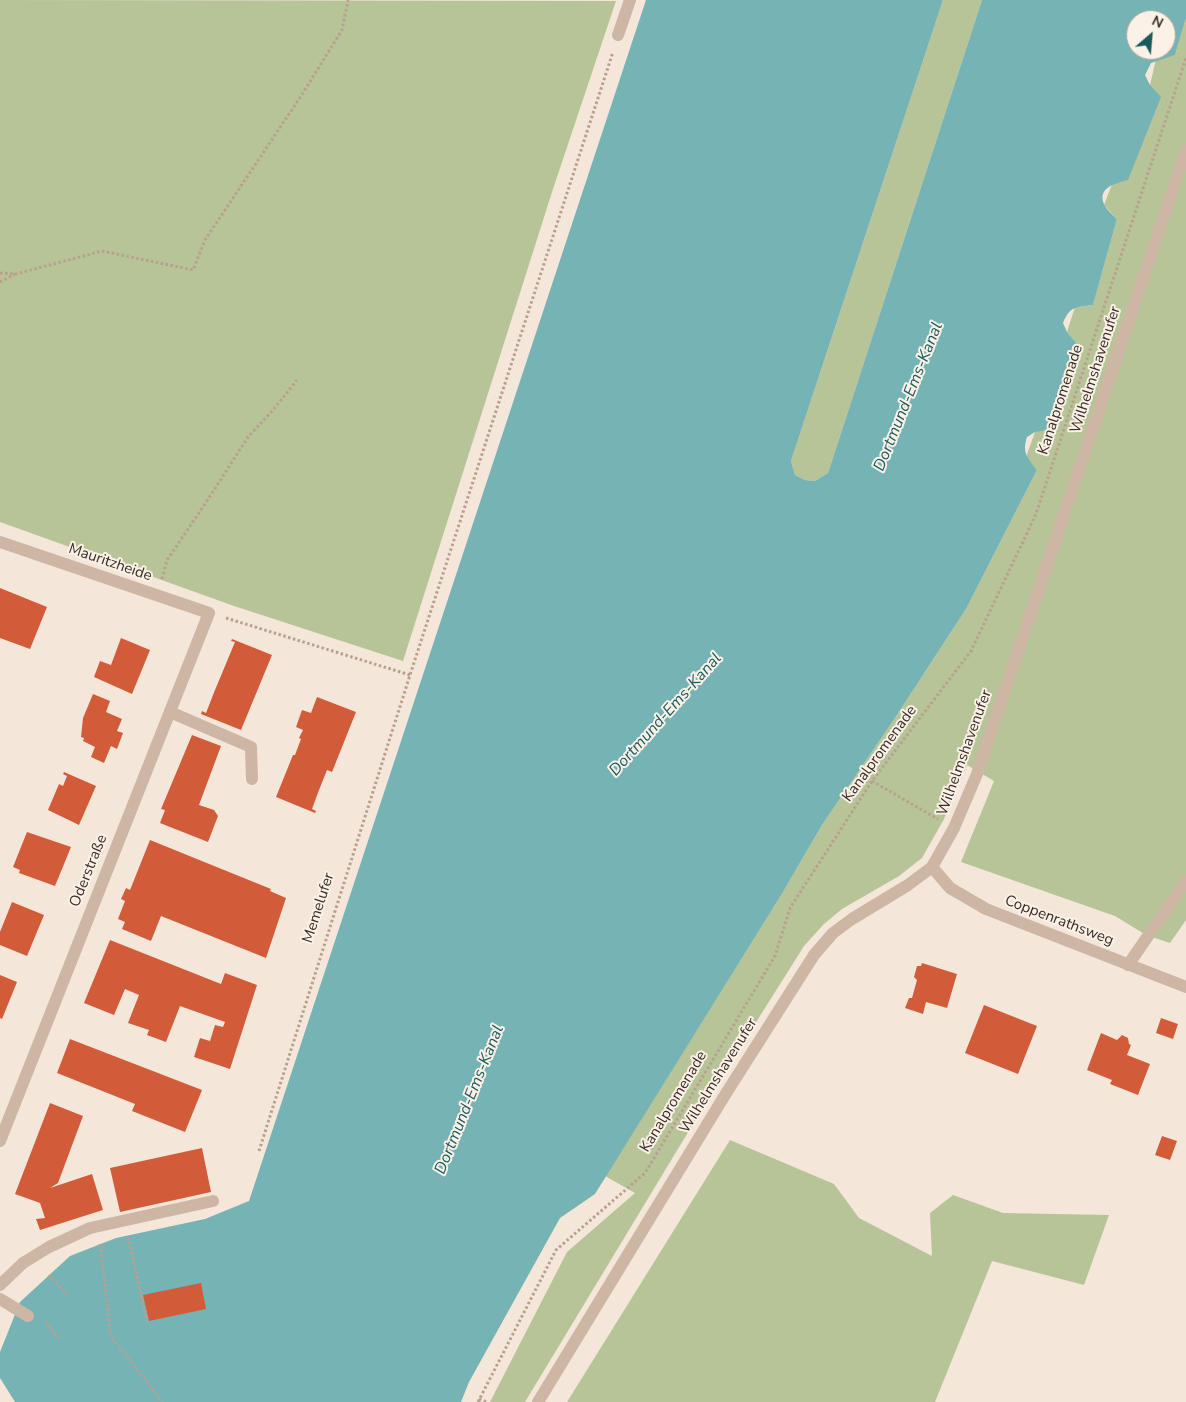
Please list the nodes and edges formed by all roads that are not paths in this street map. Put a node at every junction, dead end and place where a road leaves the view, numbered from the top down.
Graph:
1 (630, 0) edge
2 (618, 35) road end
3 (1186, 150) edge
4 (0, 542) edge
5 (209, 613) joint
6 (170, 712) junction
7 (252, 779) dead end
8 (932, 867) junction
9 (1186, 881) edge
10 (1128, 965) junction
11 (1186, 987) edge
12 (0, 1141) edge
13 (213, 1201) dead end
14 (0, 1285) edge
15 (0, 1299) edge
16 (28, 1316) dead end
17 (538, 1402) edge

1 - 2 street
3 - 8 street, Wilhelmshavenufer
4 - 5 street, Mauritzheide
5 - 6 street, Oderstraße
6 - 7 street
6 - 12 street, Oderstraße
8 - 10 street, Coppenrathsweg
8 - 17 street, Wilhelmshavenufer
9 - 10 street
10 - 11 street, Coppenrathsweg
13 - 14 street
15 - 16 street

